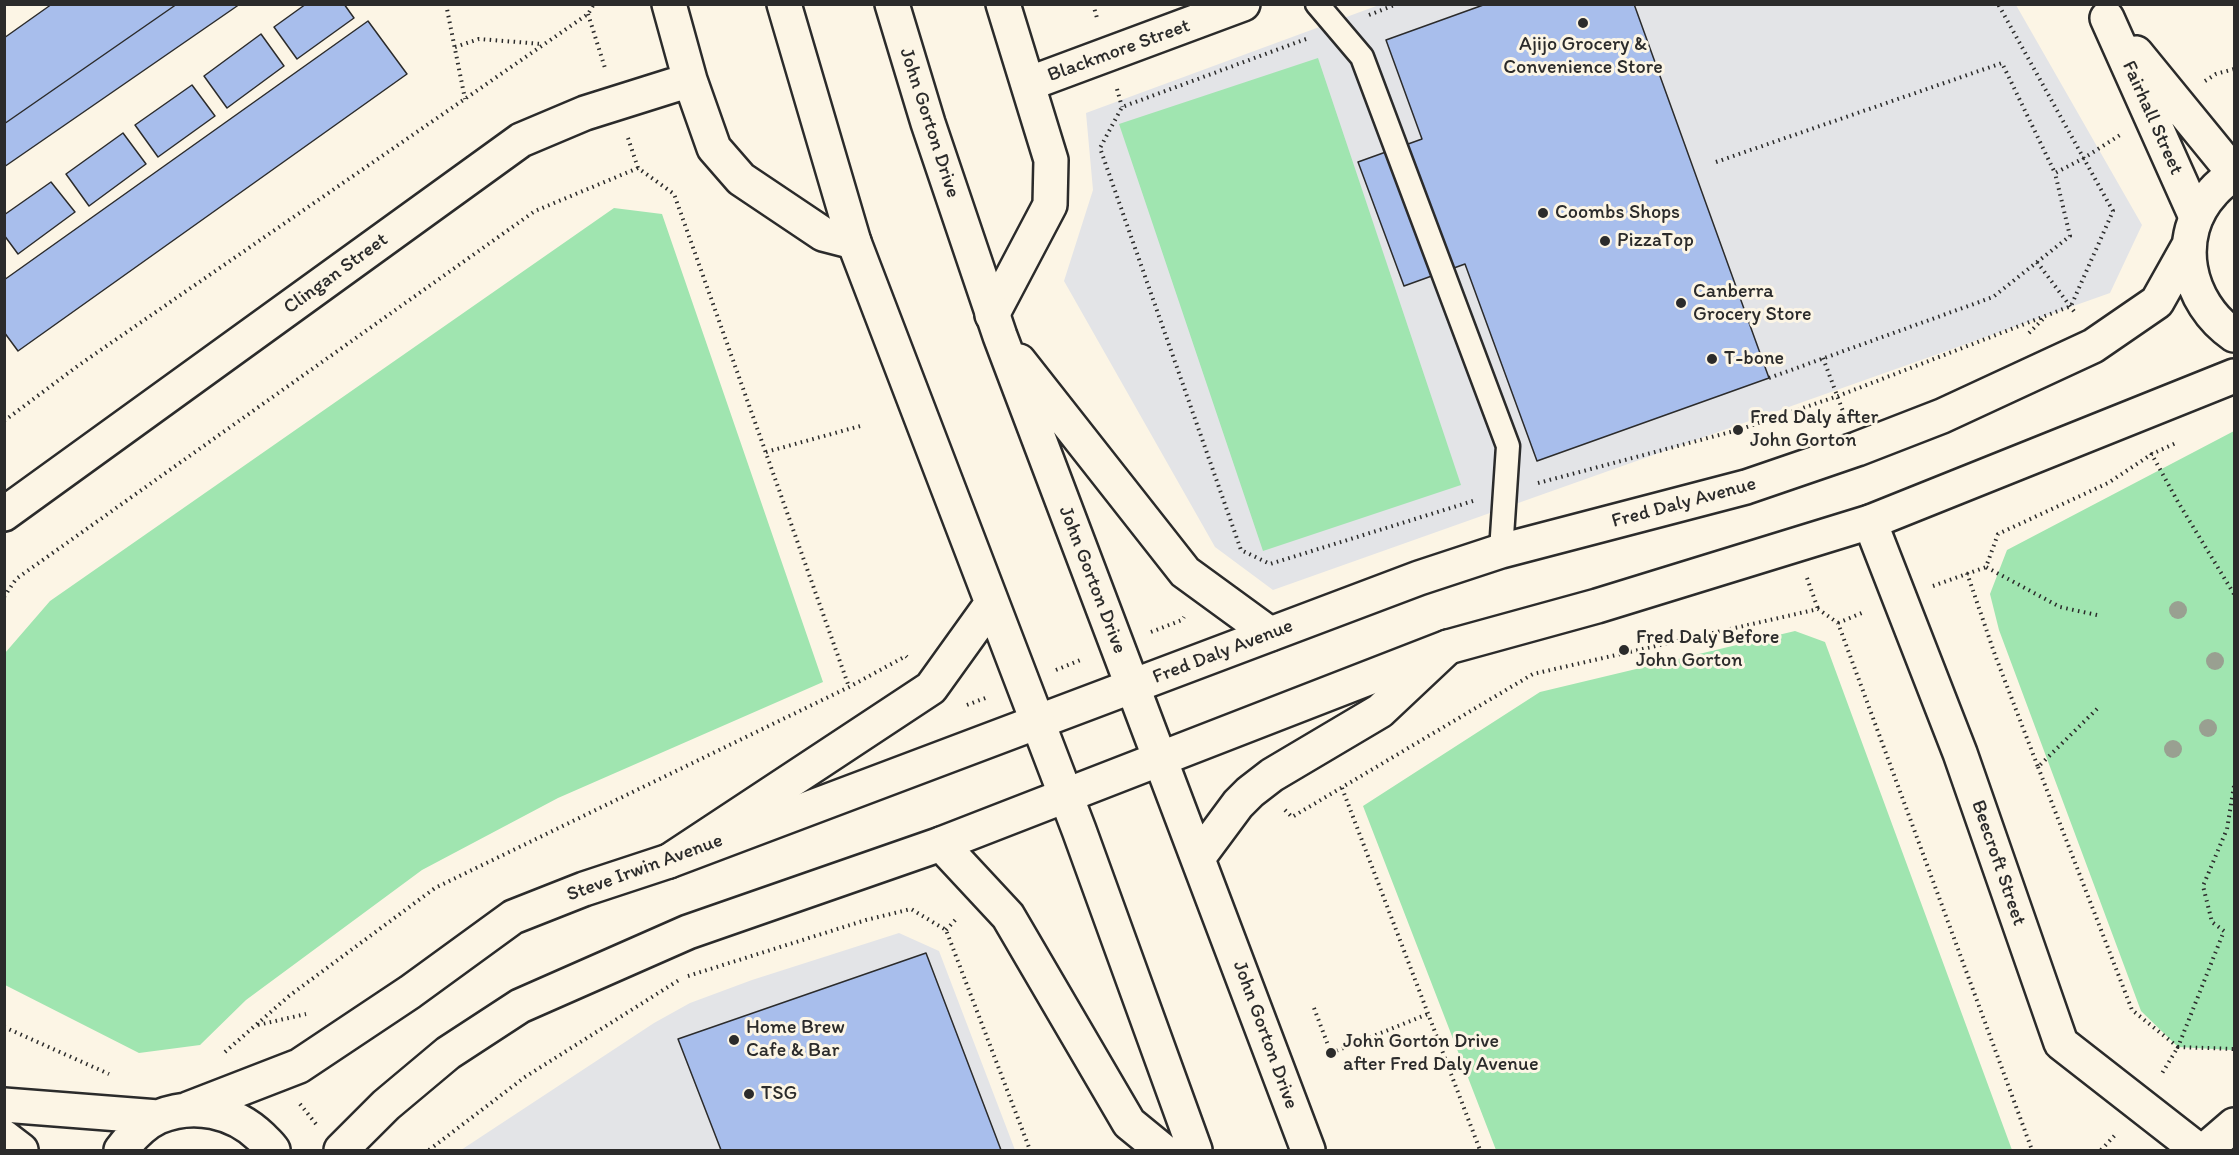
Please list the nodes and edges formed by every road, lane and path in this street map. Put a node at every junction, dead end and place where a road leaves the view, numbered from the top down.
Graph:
1 (446, 4) edge
2 (594, 4) edge
3 (669, 4) edge
4 (784, 4) edge
5 (892, 4) edge
6 (1003, 4) edge
7 (1243, 4) edge
8 (1317, 4) edge
9 (1397, 4) edge
10 (1998, 4) edge
11 (2102, 11) edge
12 (1336, 27) junction
13 (543, 44) junction
14 (455, 47) junction
15 (2235, 69) edge
16 (2216, 74) dead end
17 (690, 80) junction
18 (1028, 84) junction
19 (465, 99) junction
20 (2084, 158) junction
21 (1716, 162) dead end
22 (2055, 173) junction
23 (2235, 173) edge
24 (2193, 231) junction
25 (854, 242) junction
26 (2037, 262) junction
27 (2071, 306) junction
28 (996, 326) junction
29 (2235, 335) edge
30 (2235, 376) edge
31 (1769, 378) dead end
32 (4, 421) edge
33 (864, 425) dead end
34 (766, 452) junction
35 (1504, 492) junction
36 (4, 514) edge
37 (1870, 522) junction
38 (1501, 550) junction
39 (1986, 567) junction
40 (1967, 573) junction
41 (4, 584) edge
42 (1930, 586) dead end
43 (10, 589) junction
44 (2235, 594) edge
45 (4, 597) edge
46 (992, 603) junction
47 (2097, 615) dead end
48 (1182, 620) dead end
49 (1270, 634) junction
50 (1117, 646) junction
51 (1448, 648) junction
52 (906, 656) dead end
53 (1023, 683) junction
54 (1133, 686) junction
55 (849, 687) junction
56 (2100, 706) dead end
57 (960, 708) dead end
58 (1038, 722) junction
59 (1160, 759) junction
60 (2038, 767) junction
61 (2235, 786) edge
62 (1342, 788) junction
63 (1066, 795) junction
64 (1292, 817) dead end
65 (941, 844) junction
66 (1198, 858) junction
67 (669, 861) junction
68 (1314, 1008) dead end
69 (1428, 1014) junction
70 (4, 1027) edge
71 (2178, 1047) junction
72 (2235, 1049) edge
73 (219, 1058) dead end
74 (119, 1078) dead end
75 (4, 1105) edge
76 (173, 1113) junction
77 (2235, 1125) edge
78 (4, 1137) edge
79 (21, 1150) edge
80 (121, 1150) edge
81 (273, 1150) edge
82 (341, 1150) edge
83 (429, 1150) edge
84 (1030, 1150) edge
85 (1162, 1150) edge
86 (1195, 1150) edge
87 (1308, 1150) edge
88 (1480, 1150) edge
89 (2032, 1150) edge
90 (2198, 1150) edge
91 (2205, 1150) edge

1 - 14 path
2 - 13 path
3 - 17 street
4 - 25 street
5 - 28 street, John Gorton Drive
6 - 18 street
7 - 18 street, Blackmore Street
8 - 12 lane
9 - 12 path
10 - 20 path
11 - 23 street, Fairhall Street
11 - 24 street, Fairhall Street
12 - 35 lane
12 - 35 path
13 - 14 path
13 - 19 path
14 - 19 path
15 - 16 path
17 - 25 street
17 - 36 street, Clingan Street
18 - 28 street
19 - 32 path
20 - 22 path
20 - 27 path
21 - 22 path
22 - 26 path
23 - 24 street, Fred Daly Avenue
24 - 29 street
24 - 38 street, Fred Daly Avenue
25 - 46 street
26 - 27 path
26 - 31 path
27 - 35 path
28 - 49 street
28 - 50 street, John Gorton Drive
30 - 37 street
33 - 34 path
34 - 43 path
34 - 55 path
35 - 38 lane
37 - 51 street
37 - 90 street, Beecroft Street
38 - 49 street, Fred Daly Avenue
39 - 40 path
39 - 44 path
39 - 47 path
40 - 42 path
40 - 60 path
41 - 43 path
43 - 45 path
46 - 53 street
46 - 67 street
48 - 50 path
49 - 54 street, Fred Daly Avenue
50 - 53 path
50 - 54 street, John Gorton Drive
51 - 59 street
51 - 66 street
52 - 55 path
53 - 57 path
53 - 58 street
54 - 58 street, Steve Irwin Avenue
54 - 59 street, John Gorton Drive
55 - 73 path
56 - 60 path
58 - 63 street
58 - 67 street, Steve Irwin Avenue
59 - 63 street
59 - 66 street, John Gorton Drive
60 - 71 path
61 - 71 path
62 - 64 path
62 - 69 path
62 - 89 path
63 - 65 street
63 - 86 street
65 - 82 street
65 - 85 street
66 - 87 street, John Gorton Drive
67 - 76 street, Steve Irwin Avenue
68 - 69 path
69 - 88 path
70 - 74 path
71 - 72 path
75 - 76 street
76 - 80 street
76 - 81 street
77 - 91 street
78 - 79 street
83 - 84 path

